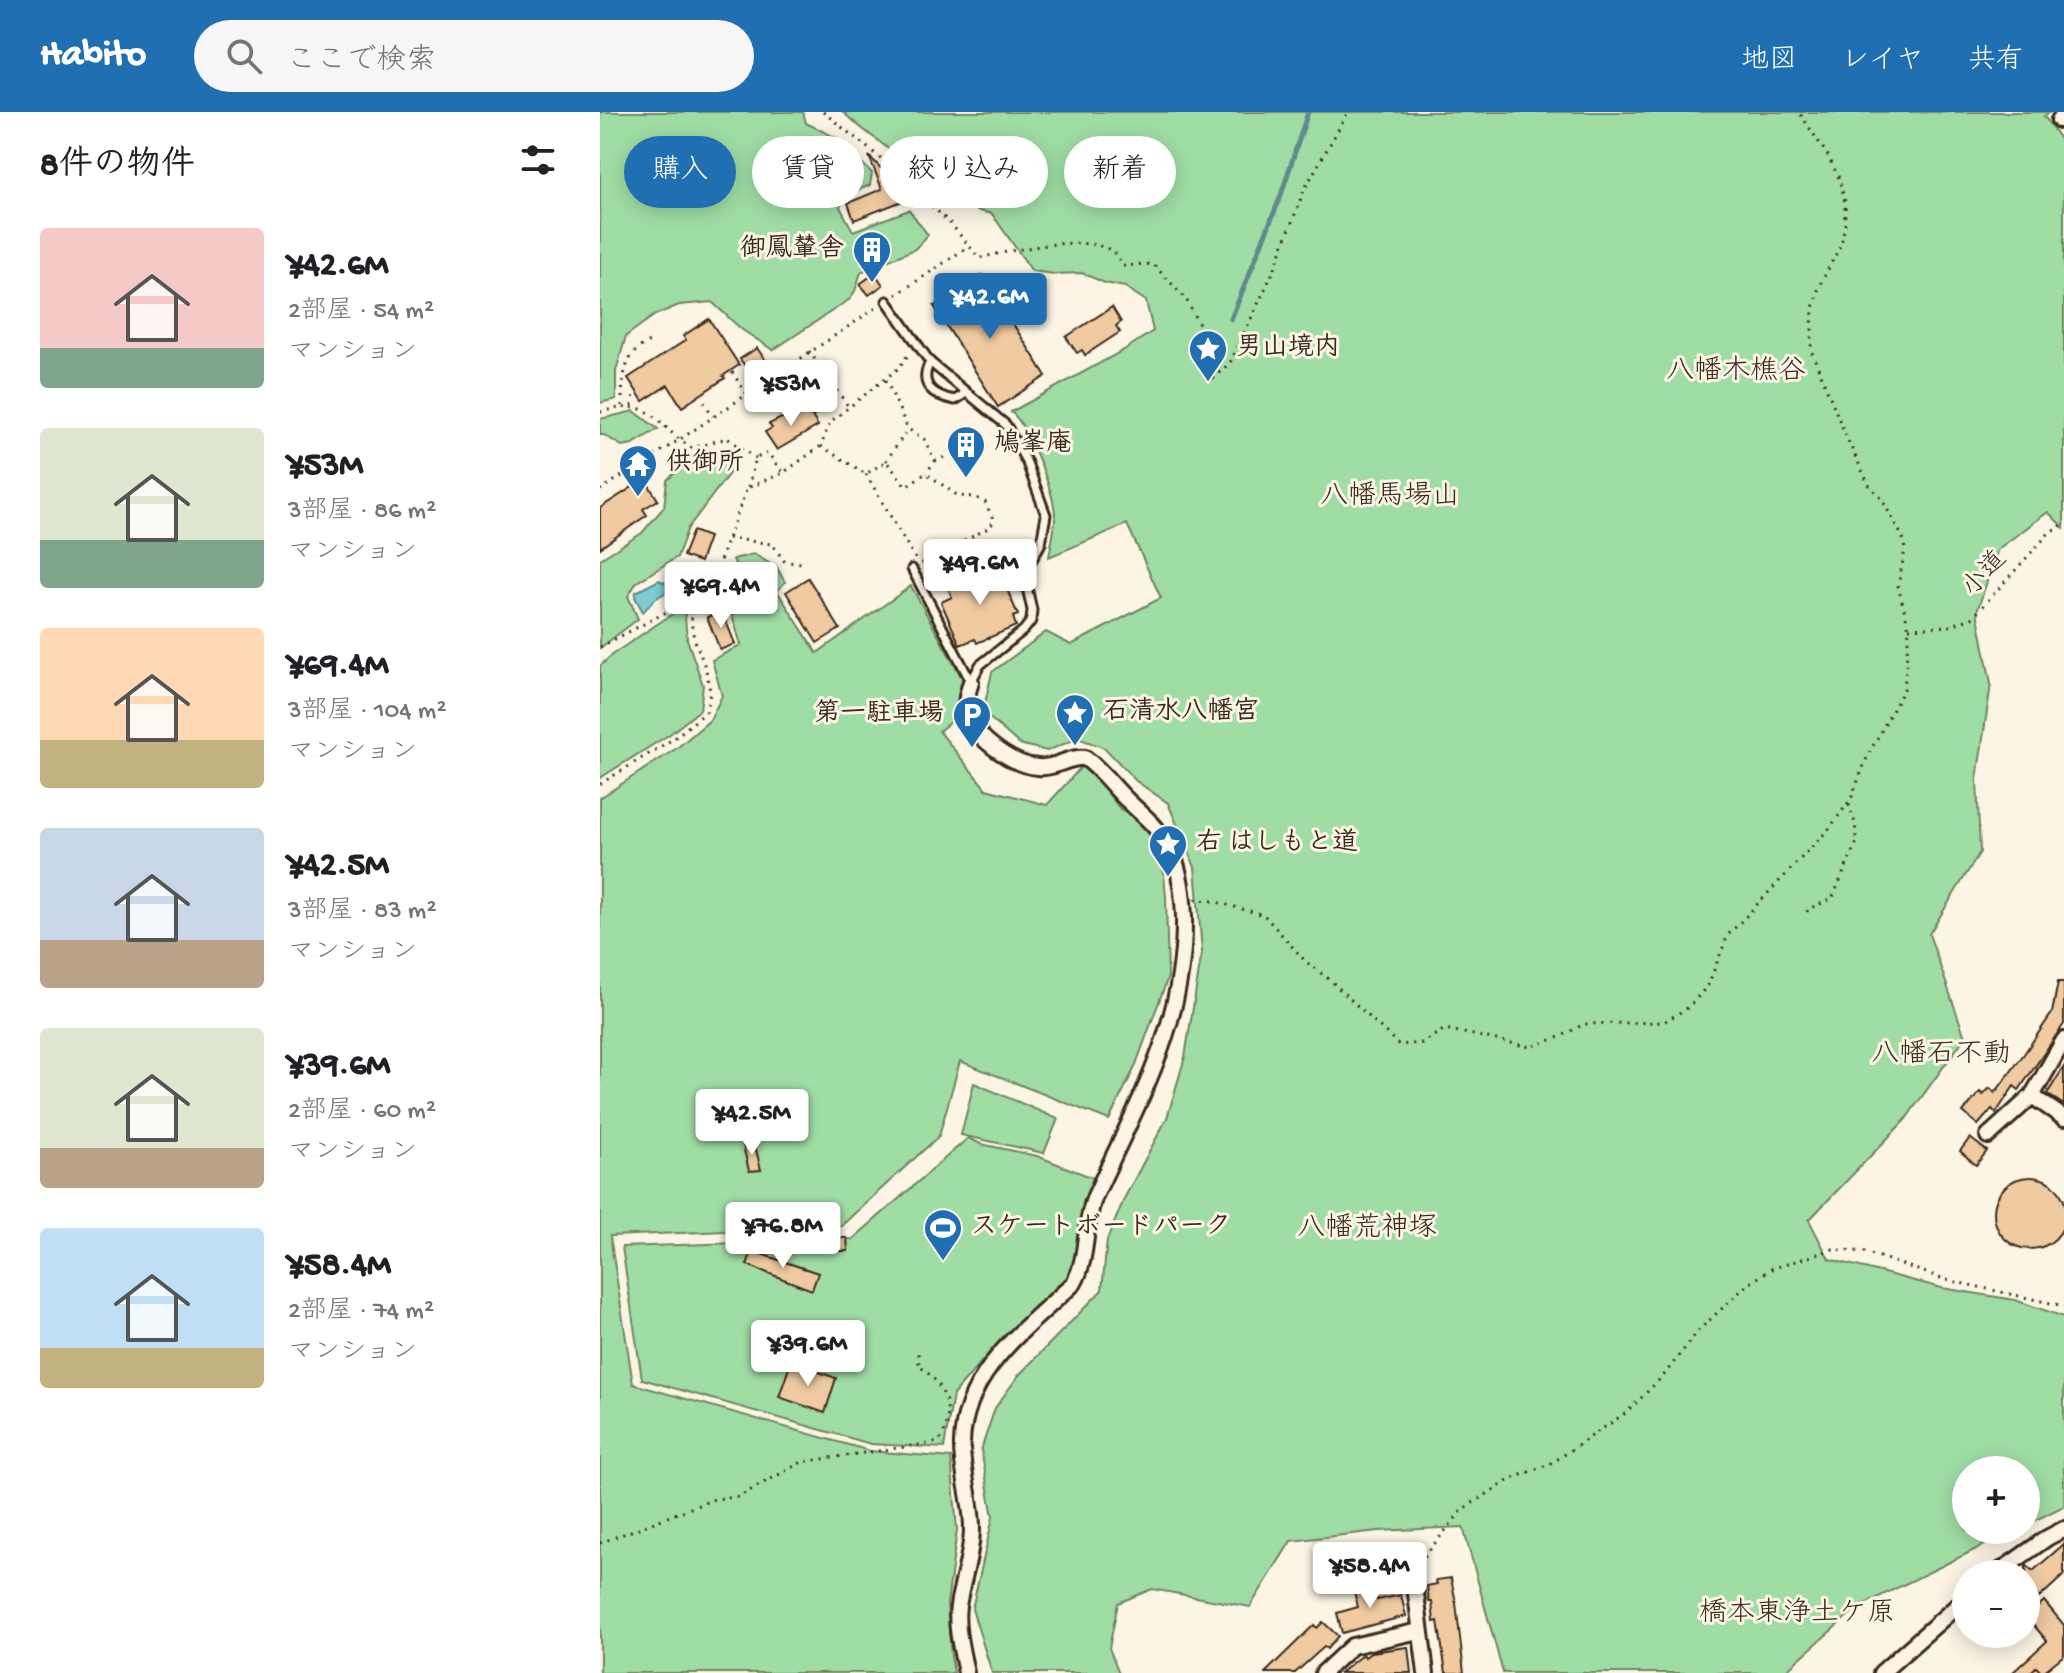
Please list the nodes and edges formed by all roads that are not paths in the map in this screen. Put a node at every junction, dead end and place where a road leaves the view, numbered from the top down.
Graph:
1 (887, 301) road end
2 (930, 362) junction
3 (966, 393) junction
4 (916, 567) road end
5 (971, 682) junction
6 (2064, 1040) edge
7 (2032, 1096) junction
8 (2064, 1118) edge
9 (1988, 1136) dead end
10 (2064, 1529) edge
11 (2016, 1560) edge
12 (1415, 1586) road end
13 (1952, 1610) edge
14 (1419, 1631) junction
15 (966, 1673) edge
16 (1323, 1673) edge
17 (1426, 1673) edge
18 (1881, 1673) edge

1 - 2 lane
2 - 3 lane
2 - 3 lane
3 - 5 lane
4 - 5 lane
5 - 15 street
6 - 7 street
7 - 8 street
7 - 9 street
10 - 11 street
12 - 14 street
13 - 18 street
14 - 16 street
14 - 17 street

